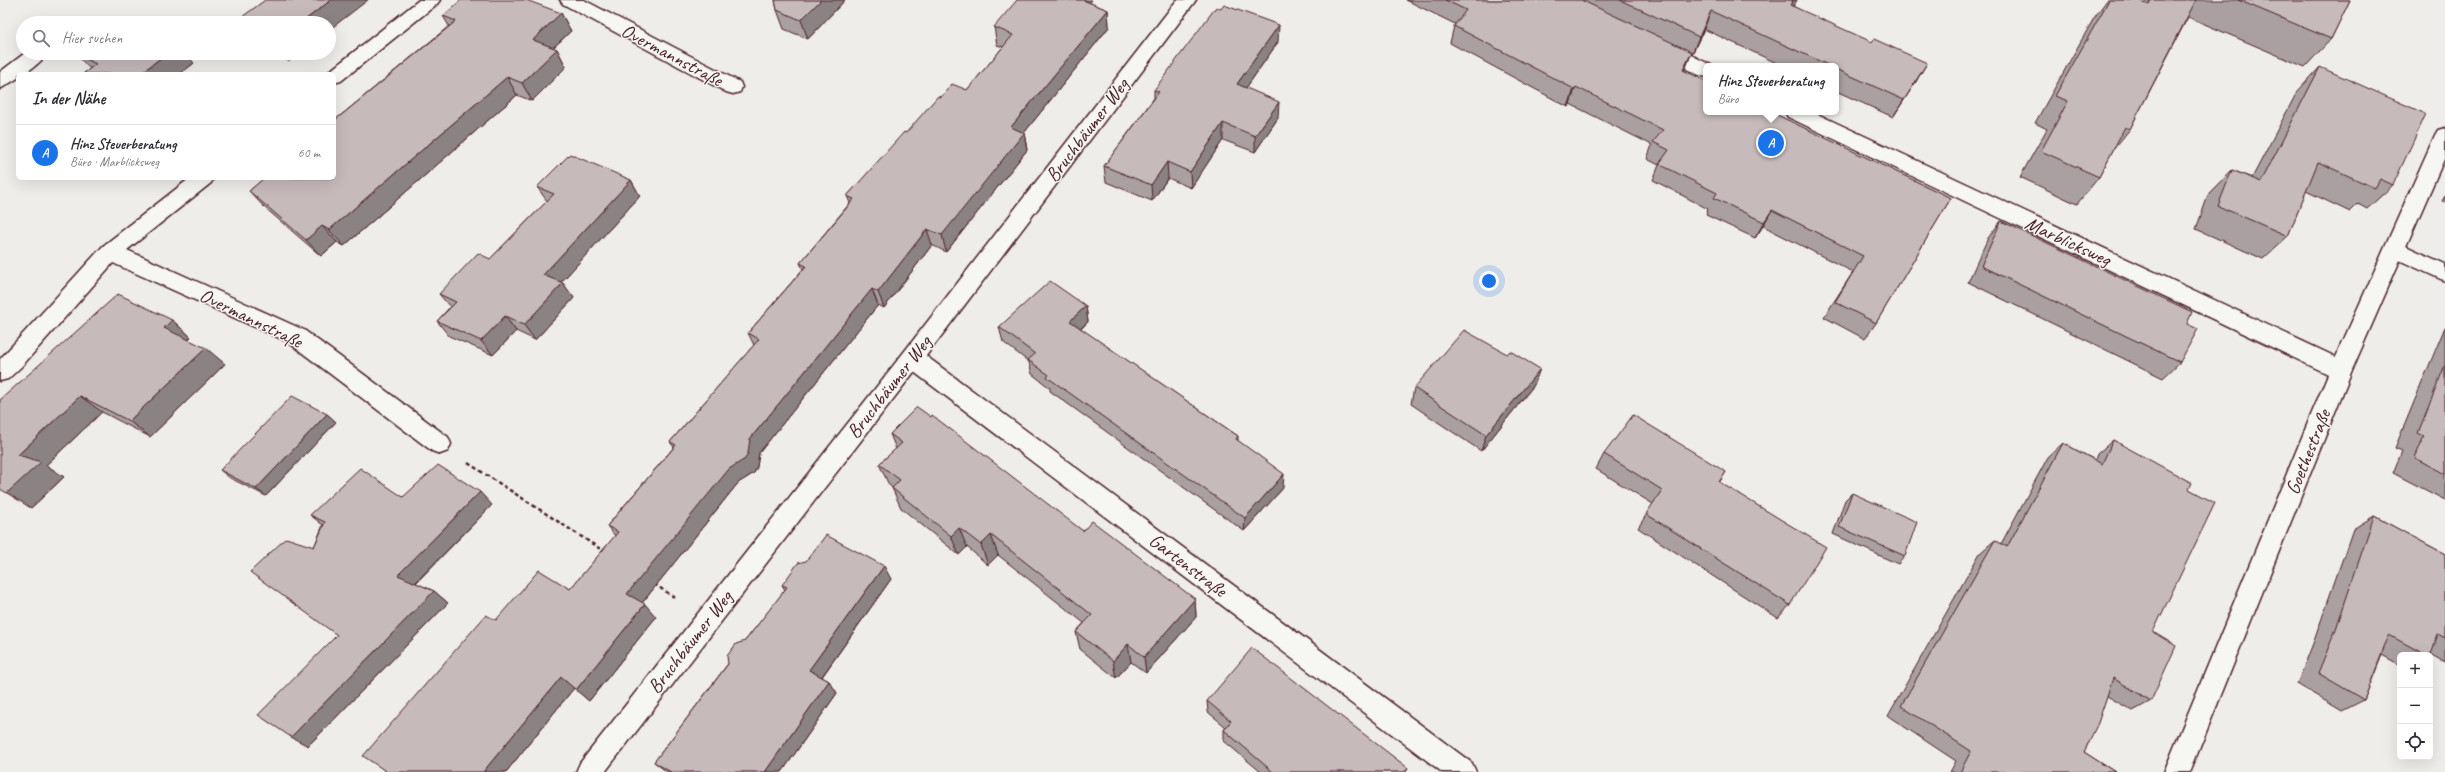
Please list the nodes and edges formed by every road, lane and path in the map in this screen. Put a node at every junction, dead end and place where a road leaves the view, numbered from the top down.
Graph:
1 (431, 0) edge
2 (569, 0) edge
3 (1186, 0) edge
4 (1642, 40) edge
5 (29, 60) edge
6 (1703, 69) edge
7 (336, 74) edge
8 (0, 82) edge
9 (733, 87) dead end
10 (1801, 115) edge
11 (2445, 135) edge
12 (201, 180) edge
13 (2395, 249) junction
14 (110, 252) junction
15 (2445, 273) edge
16 (912, 358) junction
17 (2342, 370) junction
18 (0, 372) edge
19 (440, 444) joint
20 (610, 555) edge
21 (648, 581) edge
22 (707, 619) junction
23 (589, 772) edge
24 (1464, 772) edge
25 (2177, 772) edge

1 - 7 street
2 - 9 street, Overmannstraße
3 - 16 street, Bruchbäumer Weg
4 - 6 street
5 - 8 street
10 - 17 street, Marblicksweg
11 - 13 street, Goethestraße
12 - 14 street
13 - 15 street
13 - 17 street, Goethestraße
14 - 18 street
14 - 19 street, Overmannstraße
16 - 22 street, Bruchbäumer Weg
16 - 24 street, Gartenstraße
17 - 25 street, Goethestraße
19 - 20 path
21 - 22 path
22 - 23 street, Bruchbäumer Weg

